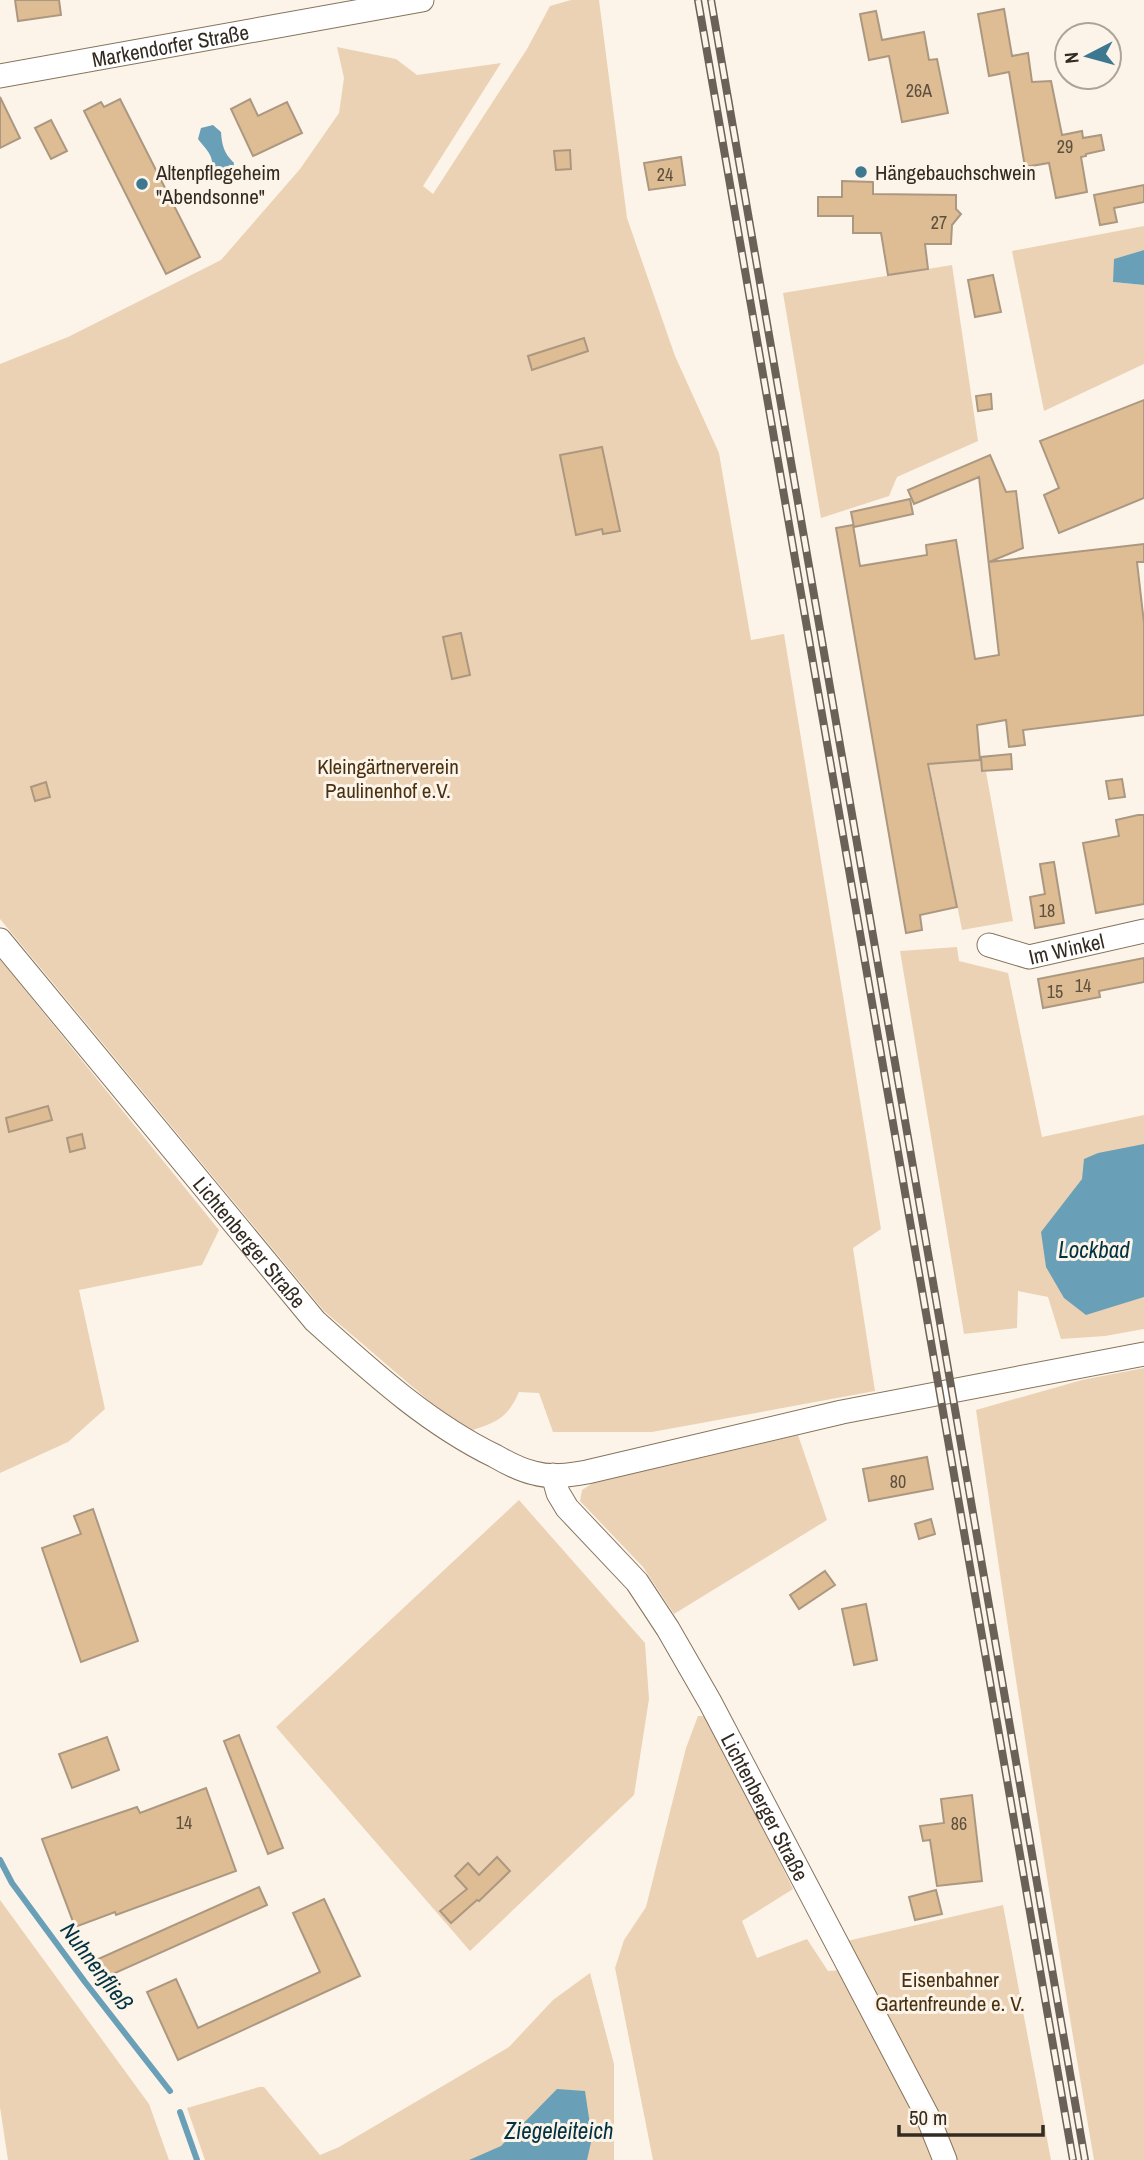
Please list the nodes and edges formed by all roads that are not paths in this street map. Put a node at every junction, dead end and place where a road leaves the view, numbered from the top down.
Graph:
1 (422, 0) edge
2 (343, 7) edge
3 (0, 76) edge
4 (1144, 931) edge
5 (0, 940) edge
6 (989, 945) dead end
7 (1144, 1354) edge
8 (553, 1475) junction
9 (945, 2160) edge

1 - 2 street, Markendorfer Straße
2 - 3 street, Markendorfer Straße
4 - 6 street, Im Winkel
5 - 8 street, Lichtenberger Straße
7 - 8 street, Lichtenberger Straße
8 - 9 street, Lichtenberger Straße

